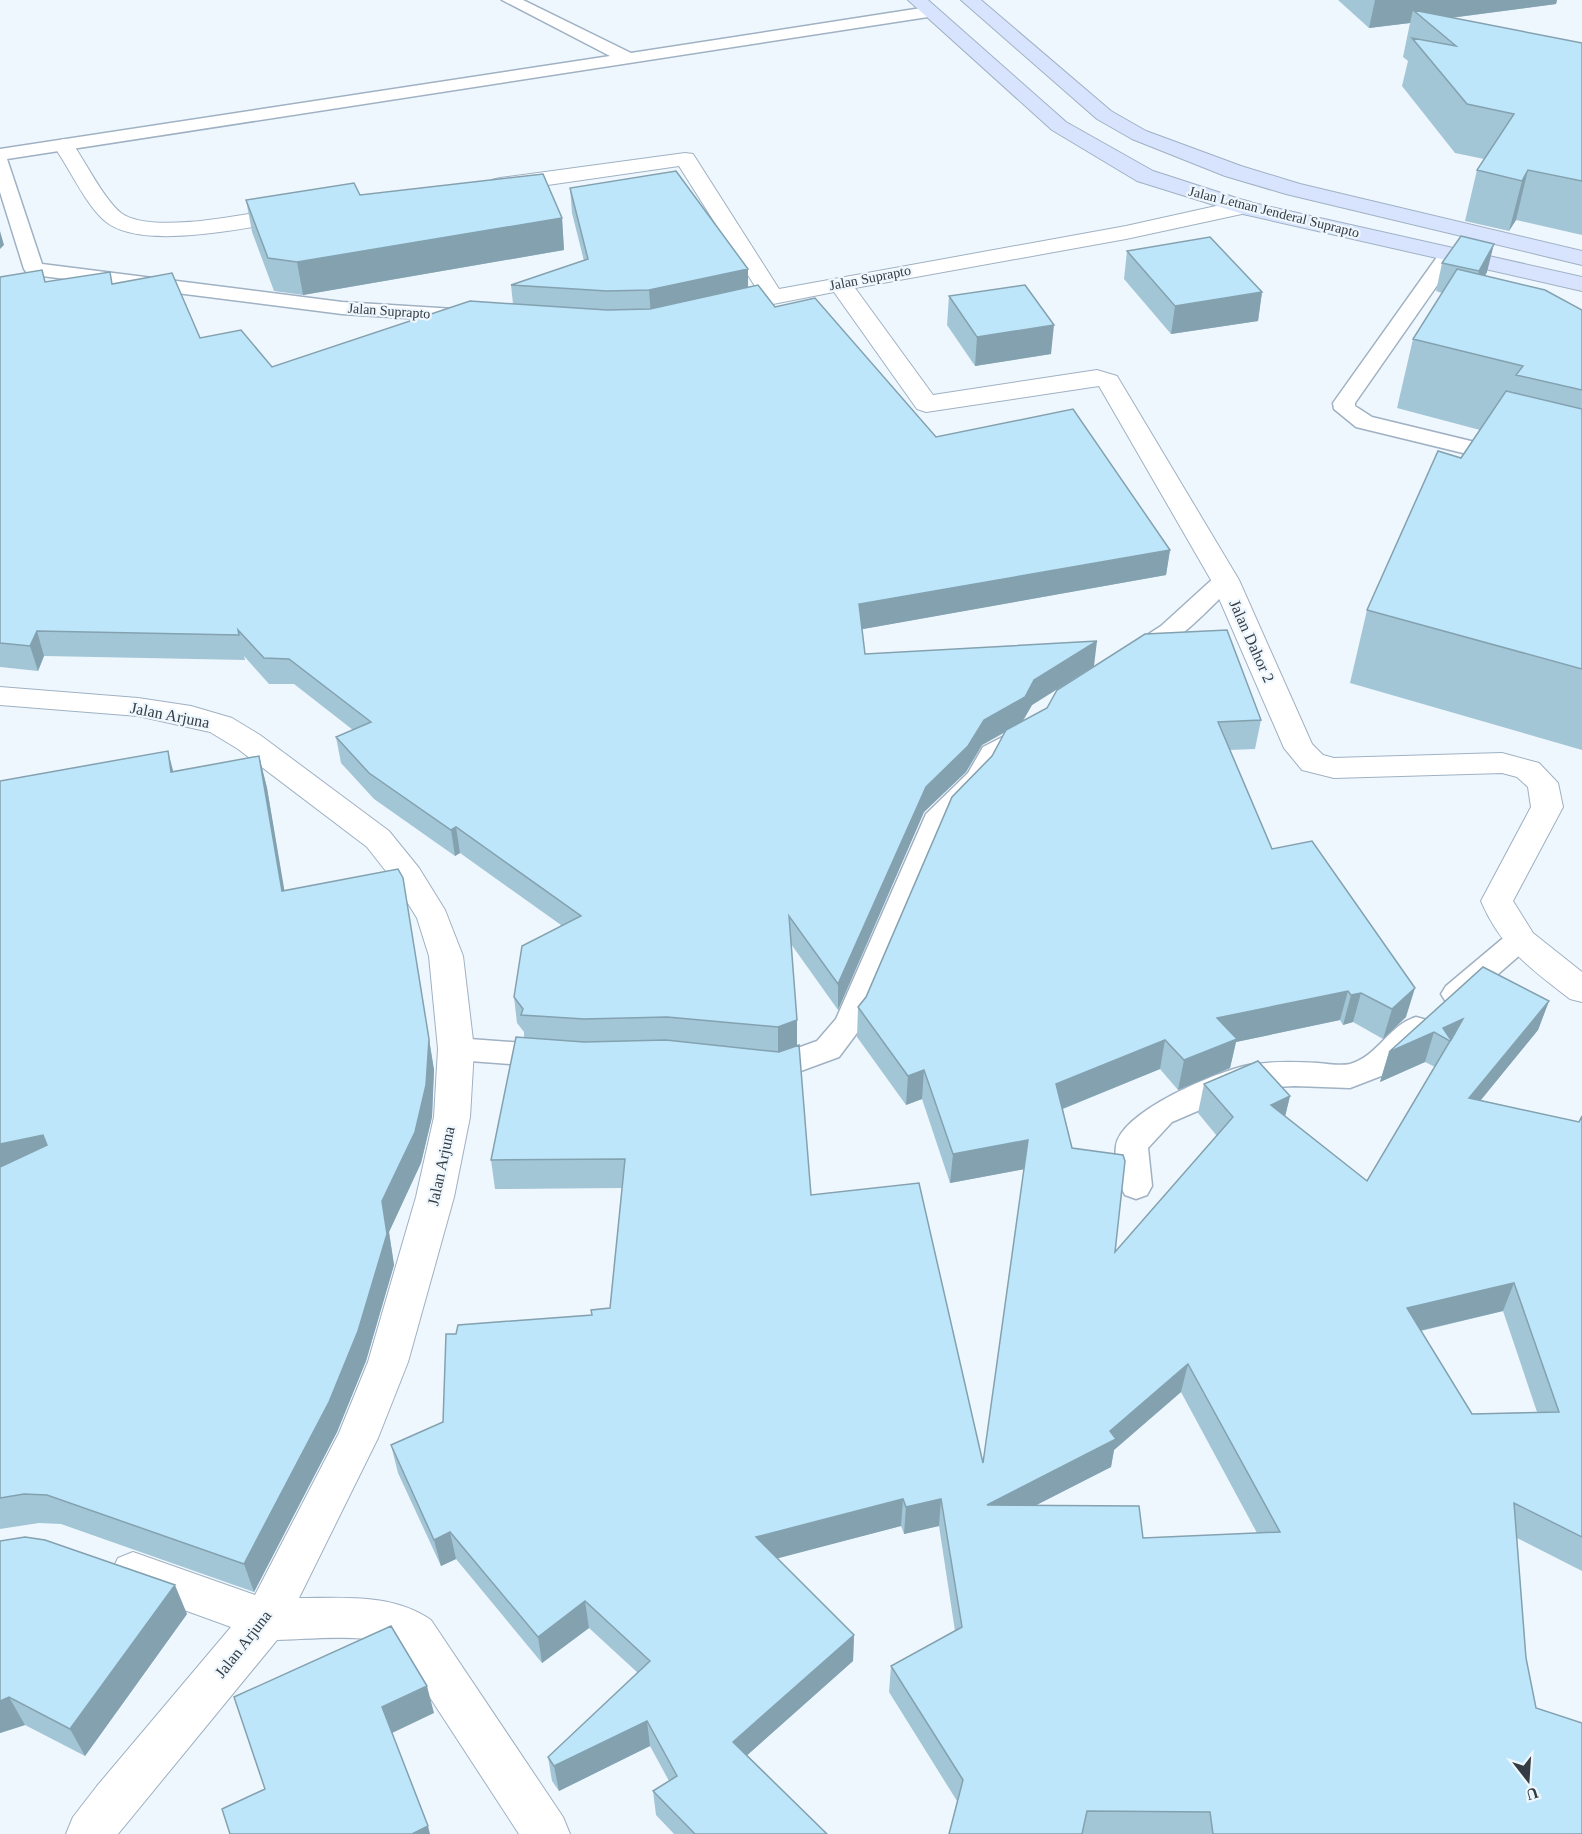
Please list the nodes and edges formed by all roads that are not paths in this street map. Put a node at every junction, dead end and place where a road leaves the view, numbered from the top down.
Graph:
1 (510, 0) edge
2 (974, 5) edge
3 (922, 6) edge
4 (626, 57) junction
5 (64, 145) junction
6 (0, 155) edge
7 (0, 162) edge
8 (473, 189) edge
9 (1243, 207) junction
10 (320, 210) edge
11 (1449, 254) junction
12 (1582, 258) edge
13 (840, 284) junction
14 (1582, 284) edge
15 (1409, 311) junction
16 (1432, 316) edge
17 (493, 318) edge
18 (1582, 475) edge
19 (1225, 580) junction
20 (1111, 669) edge
21 (0, 696) edge
22 (1042, 714) edge
23 (1518, 941) junction
24 (1582, 990) edge
25 (456, 1049) junction
26 (575, 1058) edge
27 (733, 1064) edge
28 (1136, 1186) dead end
29 (92, 1557) edge
30 (266, 1619) junction
31 (90, 1834) edge
32 (546, 1834) edge

1 - 4 lane
2 - 3 main road
2 - 12 main road, Jalan Letnan Jenderal Suprapto
3 - 4 lane
3 - 9 main road, Jalan Letnan Jenderal Suprapto
4 - 5 lane
5 - 6 lane
5 - 10 street
7 - 17 lane, Jalan Suprapto
8 - 13 street, Jalan Suprapto
9 - 11 main road, Jalan Letnan Jenderal Suprapto
9 - 13 street, Jalan Suprapto
11 - 14 main road, Jalan Letnan Jenderal Suprapto
11 - 15 lane
13 - 19 street, Jalan Dahor 2
15 - 16 lane
15 - 18 lane
19 - 20 lane
19 - 23 street, Jalan Dahor 2
21 - 25 street, Jalan Arjuna
22 - 27 lane
23 - 24 street, Jalan Dahor 2
23 - 28 lane
25 - 26 lane
25 - 30 street, Jalan Arjuna
29 - 30 street
30 - 31 street, Jalan Arjuna
30 - 32 street

